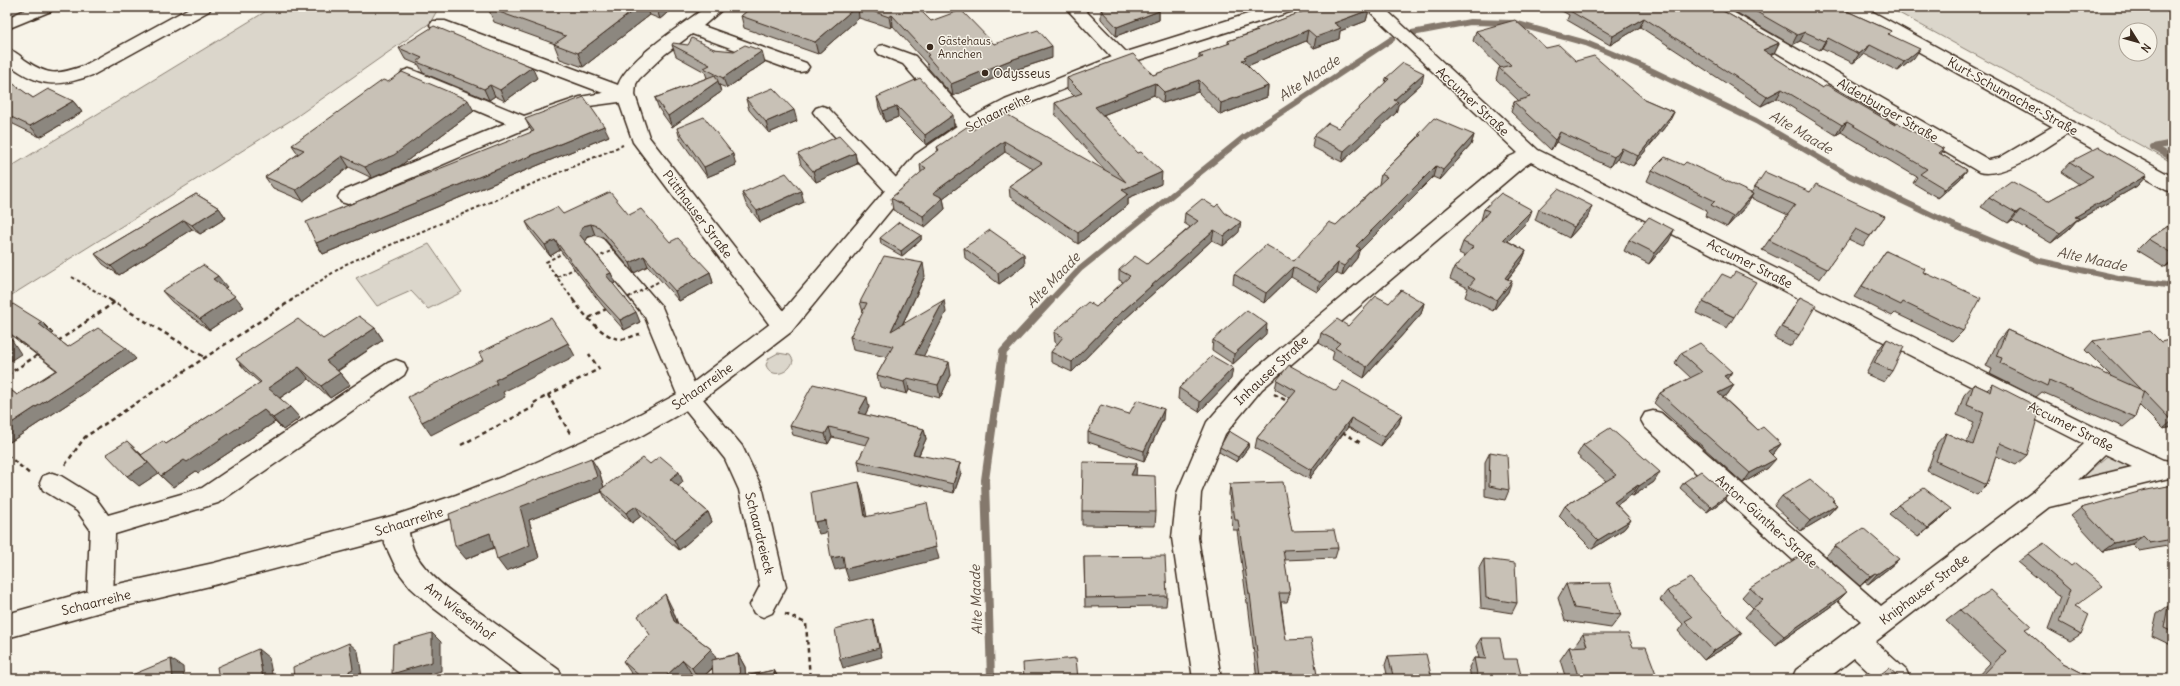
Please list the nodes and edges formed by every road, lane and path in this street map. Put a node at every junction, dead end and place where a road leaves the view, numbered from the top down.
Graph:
1 (45, 7) edge
2 (203, 7) edge
3 (717, 7) edge
4 (1073, 7) edge
5 (1287, 7) edge
6 (1373, 7) edge
7 (1712, 7) edge
8 (1852, 7) edge
9 (7, 24) edge
10 (439, 25) dead end
11 (690, 27) junction
12 (885, 50) dead end
13 (7, 54) edge
14 (1123, 59) junction
15 (800, 67) dead end
16 (409, 75) edge
17 (626, 95) junction
18 (822, 112) dead end
19 (523, 123) junction
20 (968, 126) junction
21 (2067, 126) junction
22 (640, 138) junction
23 (1531, 154) junction
24 (2173, 185) edge
25 (895, 189) junction
26 (348, 198) dead end
27 (620, 247) edge
28 (567, 251) edge
29 (594, 252) joint
30 (578, 267) edge
31 (72, 277) dead end
32 (557, 277) junction
33 (660, 282) edge
34 (115, 302) junction
35 (617, 303) edge
36 (610, 307) edge
37 (589, 318) junction
38 (783, 326) junction
39 (660, 328) junction
40 (52, 345) edge
41 (45, 350) edge
42 (589, 354) dead end
43 (206, 358) junction
44 (396, 369) dead end
45 (7, 375) edge
46 (1254, 383) junction
47 (548, 396) junction
48 (689, 398) junction
49 (1294, 405) edge
50 (1653, 420) dead end
51 (1341, 431) edge
52 (2102, 442) junction
53 (1361, 443) dead end
54 (461, 445) dead end
55 (581, 453) junction
56 (7, 455) edge
57 (2167, 469) edge
58 (52, 483) junction
59 (2043, 498) junction
60 (396, 526) junction
61 (103, 527) junction
62 (100, 600) junction
63 (763, 605) joint
64 (1880, 622) junction
65 (7, 626) edge
66 (1855, 642) junction
67 (549, 679) edge
68 (810, 679) edge
69 (1207, 679) edge
70 (1806, 679) edge
71 (1896, 679) edge

1 - 9 street
2 - 13 street
3 - 11 street
4 - 14 street
5 - 14 street, Schaarreihe
6 - 23 street, Accumer Straße
7 - 21 street, Aldenburger Straße
8 - 21 street, Kurt-Schumacher-Straße
10 - 17 street
11 - 15 street
11 - 17 street
12 - 20 street
14 - 20 street, Schaarreihe
16 - 19 street
17 - 19 street
17 - 22 street, Pütthauser Straße
18 - 25 street
19 - 26 street
20 - 25 street, Schaarreihe
21 - 24 street, Kurt-Schumacher-Straße
22 - 38 street, Pütthauser Straße
22 - 43 path
23 - 46 street, Inhauser Straße
23 - 52 street, Accumer Straße
25 - 38 street, Schaarreihe
27 - 29 path, bridge
28 - 32 path
29 - 39 street, Schaardreieck
30 - 32 path, bridge
31 - 34 path
32 - 37 path
33 - 35 path, bridge
34 - 40 path
34 - 43 path
36 - 37 path, bridge
37 - 39 path
38 - 48 street, Schaarreihe
39 - 48 street, Schaardreieck
41 - 45 path
42 - 47 path
43 - 58 path
44 - 61 street
46 - 49 path
46 - 69 street, Inhauser Straße
47 - 54 path
47 - 55 path
48 - 55 street, Schaarreihe
48 - 63 street, Schaardreieck
50 - 64 street, Anton-Günther-Straße
51 - 53 path
52 - 57 street, Accumer Straße
52 - 59 street, Kniphauser Straße
55 - 60 street, Schaarreihe
56 - 58 path
57 - 59 street, Kniphauser Straße
58 - 61 street
59 - 64 street, Kniphauser Straße
60 - 62 street, Schaarreihe
60 - 67 street, Am Wiesenhof
61 - 62 street
62 - 65 street, Schaarreihe
63 - 68 path
64 - 66 street, Kniphauser Straße
66 - 70 street, Kniphauser Straße
66 - 71 street

